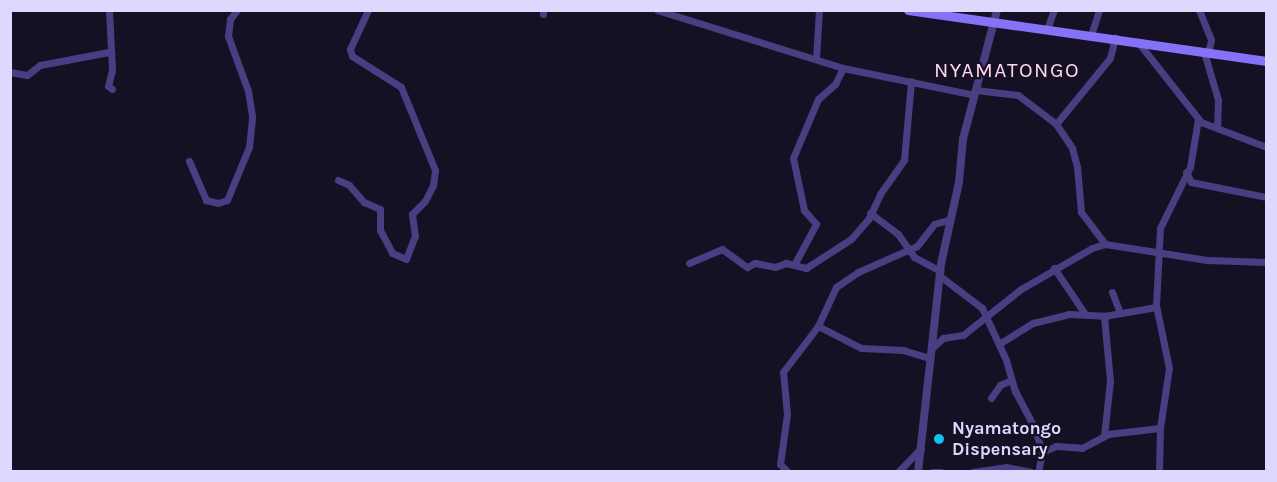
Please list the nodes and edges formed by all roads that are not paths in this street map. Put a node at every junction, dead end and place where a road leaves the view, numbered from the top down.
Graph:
1 (109, 10) edge
2 (237, 10) edge
3 (368, 10) edge
4 (657, 10) edge
5 (819, 10) edge
6 (909, 10) edge
7 (997, 10) edge
8 (1054, 10) edge
9 (1099, 10) edge
10 (1199, 10) edge
11 (994, 21) junction
12 (1047, 29) junction
13 (1091, 35) junction
14 (1114, 38) junction
15 (1138, 42) junction
16 (109, 52) junction
17 (1204, 52) junction
18 (816, 59) junction
19 (1266, 61) edge
20 (843, 68) junction
21 (10, 72) edge
22 (911, 81) junction
23 (112, 89) dead end
24 (975, 93) junction
25 (1197, 119) junction
26 (1056, 124) junction
27 (1217, 126) junction
28 (1266, 147) edge
29 (189, 160) dead end
30 (1186, 172) junction
31 (338, 180) dead end
32 (1266, 197) edge
33 (870, 213) junction
34 (948, 220) junction
35 (1105, 244) junction
36 (908, 251) junction
37 (1161, 252) junction
38 (1266, 262) edge
39 (689, 263) dead end
40 (794, 265) junction
41 (1054, 268) junction
42 (940, 273) junction
43 (1112, 292) dead end
44 (1156, 307) junction
45 (1120, 313) junction
46 (1085, 314) junction
47 (984, 315) junction
48 (1104, 316) junction
49 (818, 326) junction
50 (999, 344) junction
51 (932, 348) junction
52 (929, 358) junction
53 (1011, 381) junction
54 (991, 398) dead end
55 (1160, 428) junction
56 (1104, 436) junction
57 (922, 447) junction
58 (1042, 452) junction
59 (788, 471) edge
60 (898, 471) edge
61 (918, 471) edge
62 (933, 471) edge
63 (941, 471) edge
64 (972, 471) edge
65 (1031, 471) edge
66 (1038, 471) edge
67 (1159, 471) edge

1 - 16 street
2 - 29 street
3 - 31 street
4 - 18 street
5 - 18 street
6 - 11 main road
7 - 11 street
8 - 12 street
9 - 13 street
10 - 17 street
11 - 12 main road
11 - 24 street
12 - 13 main road
13 - 14 main road
14 - 15 main road
14 - 26 street
15 - 17 main road
15 - 25 street
16 - 21 street
16 - 23 street
17 - 19 main road
17 - 27 street
18 - 20 street
20 - 22 street
20 - 40 street
22 - 24 street
22 - 33 street
24 - 26 street
24 - 34 street
25 - 27 street
25 - 30 street
26 - 35 street
27 - 28 street
30 - 32 street
30 - 37 street
33 - 36 street
33 - 40 street
34 - 36 street
34 - 42 street
35 - 37 street
35 - 41 street
36 - 42 street
36 - 49 street
37 - 38 street
37 - 44 street
39 - 40 street
41 - 46 street
41 - 47 street
42 - 47 street
42 - 51 street
43 - 45 street
44 - 45 street
44 - 55 street
45 - 48 street
46 - 48 street
46 - 50 street
47 - 50 street
47 - 51 street
48 - 56 street
49 - 52 street
49 - 59 street
50 - 53 street
51 - 52 street
52 - 57 street
53 - 54 street
53 - 58 street
55 - 56 street
55 - 67 street
56 - 58 street
57 - 60 street
57 - 61 street
58 - 66 street
62 - 63 street
64 - 65 street

